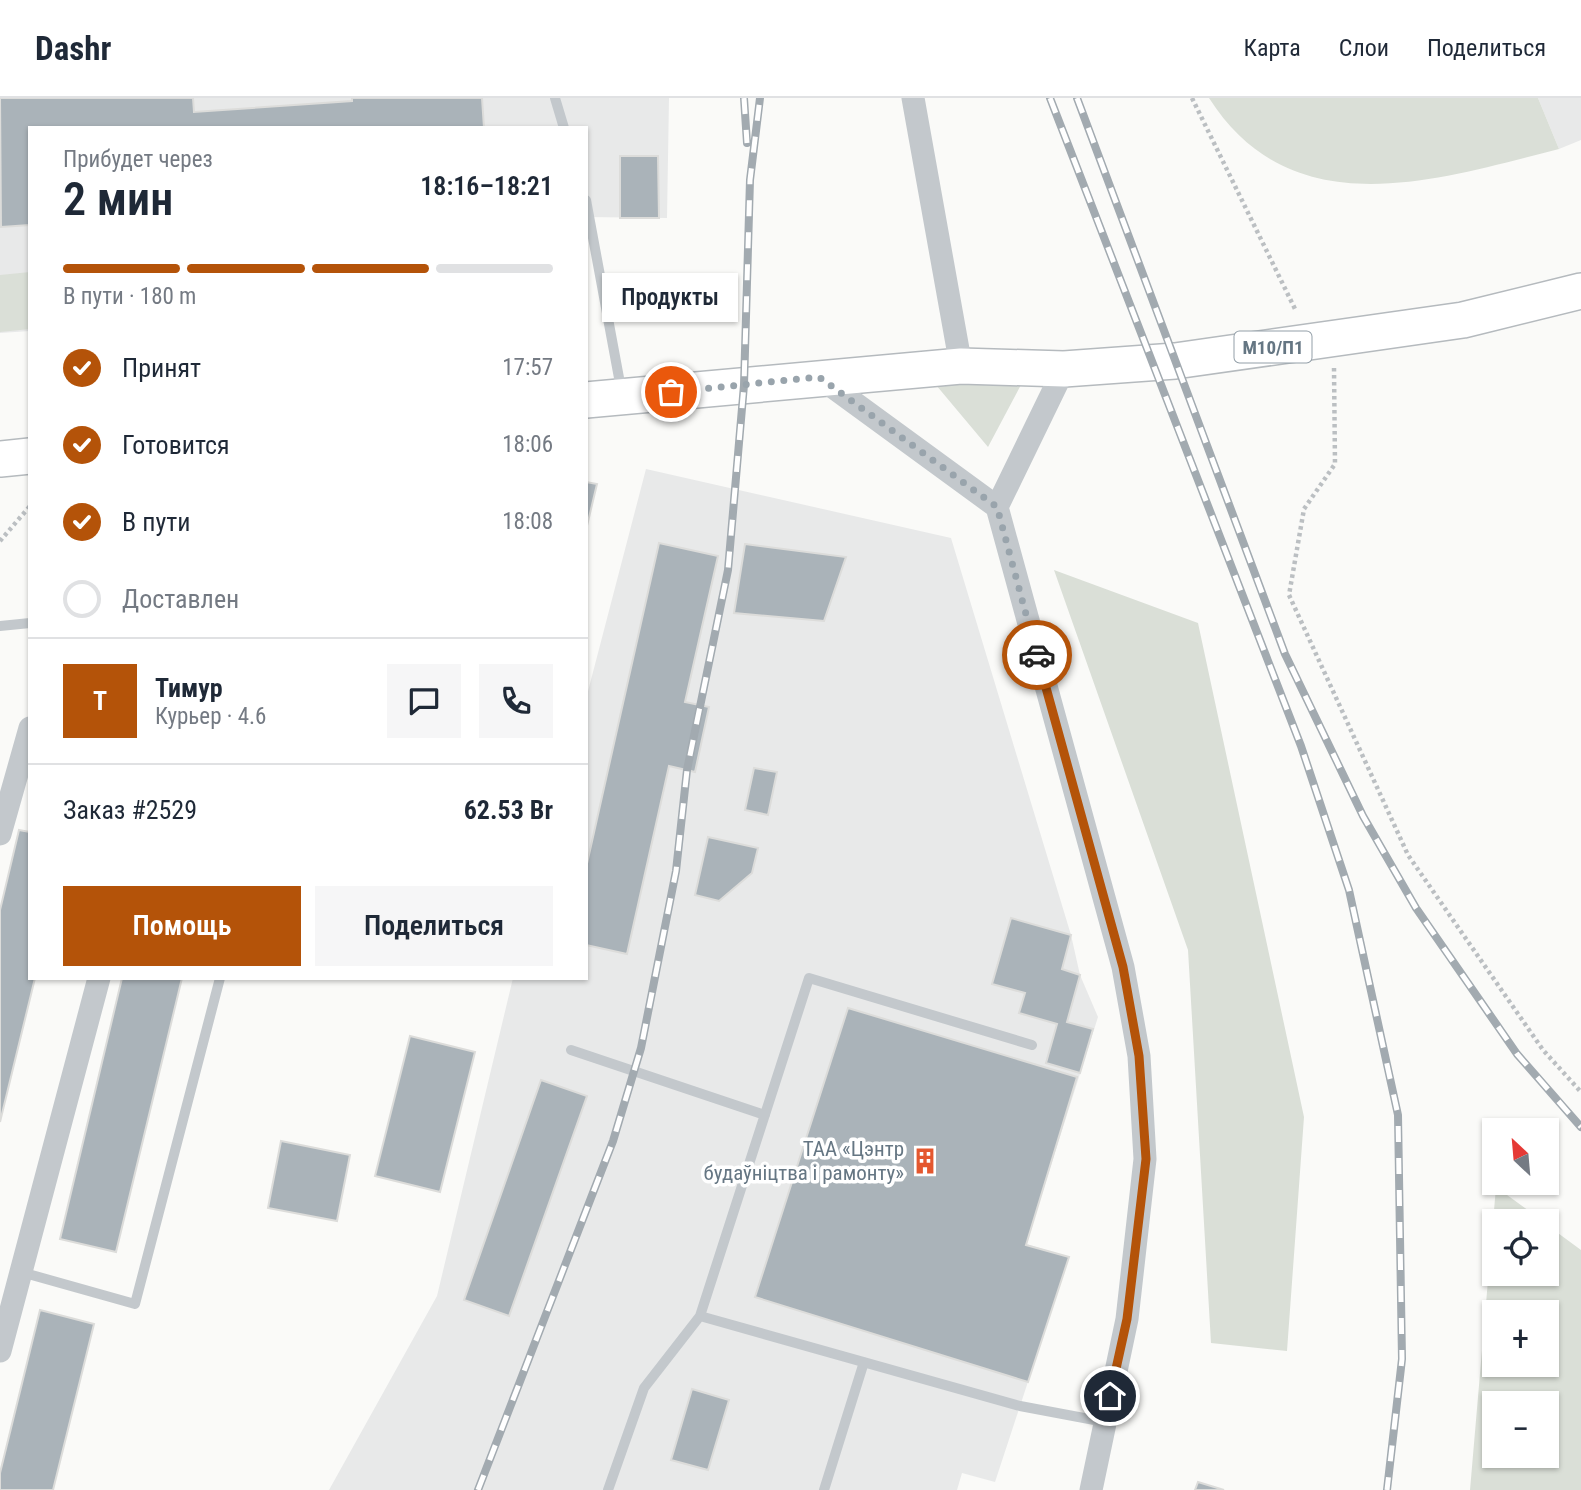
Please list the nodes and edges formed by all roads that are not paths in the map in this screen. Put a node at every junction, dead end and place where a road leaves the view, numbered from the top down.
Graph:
1 (555, 98) edge
2 (913, 98) edge
3 (563, 126) edge
4 (588, 211) edge
5 (1581, 291) edge
6 (961, 366) junction
7 (1064, 369) junction
8 (819, 377) junction
9 (622, 396) junction
10 (588, 400) edge
11 (28, 456) edge
12 (0, 459) edge
13 (997, 507) junction
14 (28, 623) edge
15 (0, 626) edge
16 (28, 735) edge
17 (0, 834) edge
18 (98, 980) edge
19 (219, 980) edge
20 (1032, 1045) dead end
21 (571, 1051) dead end
22 (765, 1115) junction
23 (21, 1272) junction
24 (700, 1316) junction
25 (0, 1351) edge
26 (864, 1362) junction
27 (1105, 1422) junction
28 (608, 1490) edge
29 (824, 1490) edge
30 (1091, 1490) edge

1 - 3 lane
2 - 6 street
4 - 9 lane
5 - 7 main road, М10/П1
6 - 7 main road, М10/П1
6 - 8 main road, М10/П1
7 - 13 street
8 - 9 main road, М10/П1
8 - 13 street
9 - 10 main road, М10/П1
11 - 12 main road
13 - 27 street
14 - 15 lane
16 - 17 street
18 - 23 street
19 - 23 lane
20 - 22 lane
21 - 22 lane
22 - 24 lane
23 - 25 street
24 - 26 lane
24 - 28 lane
26 - 27 lane
26 - 29 lane
27 - 30 street

